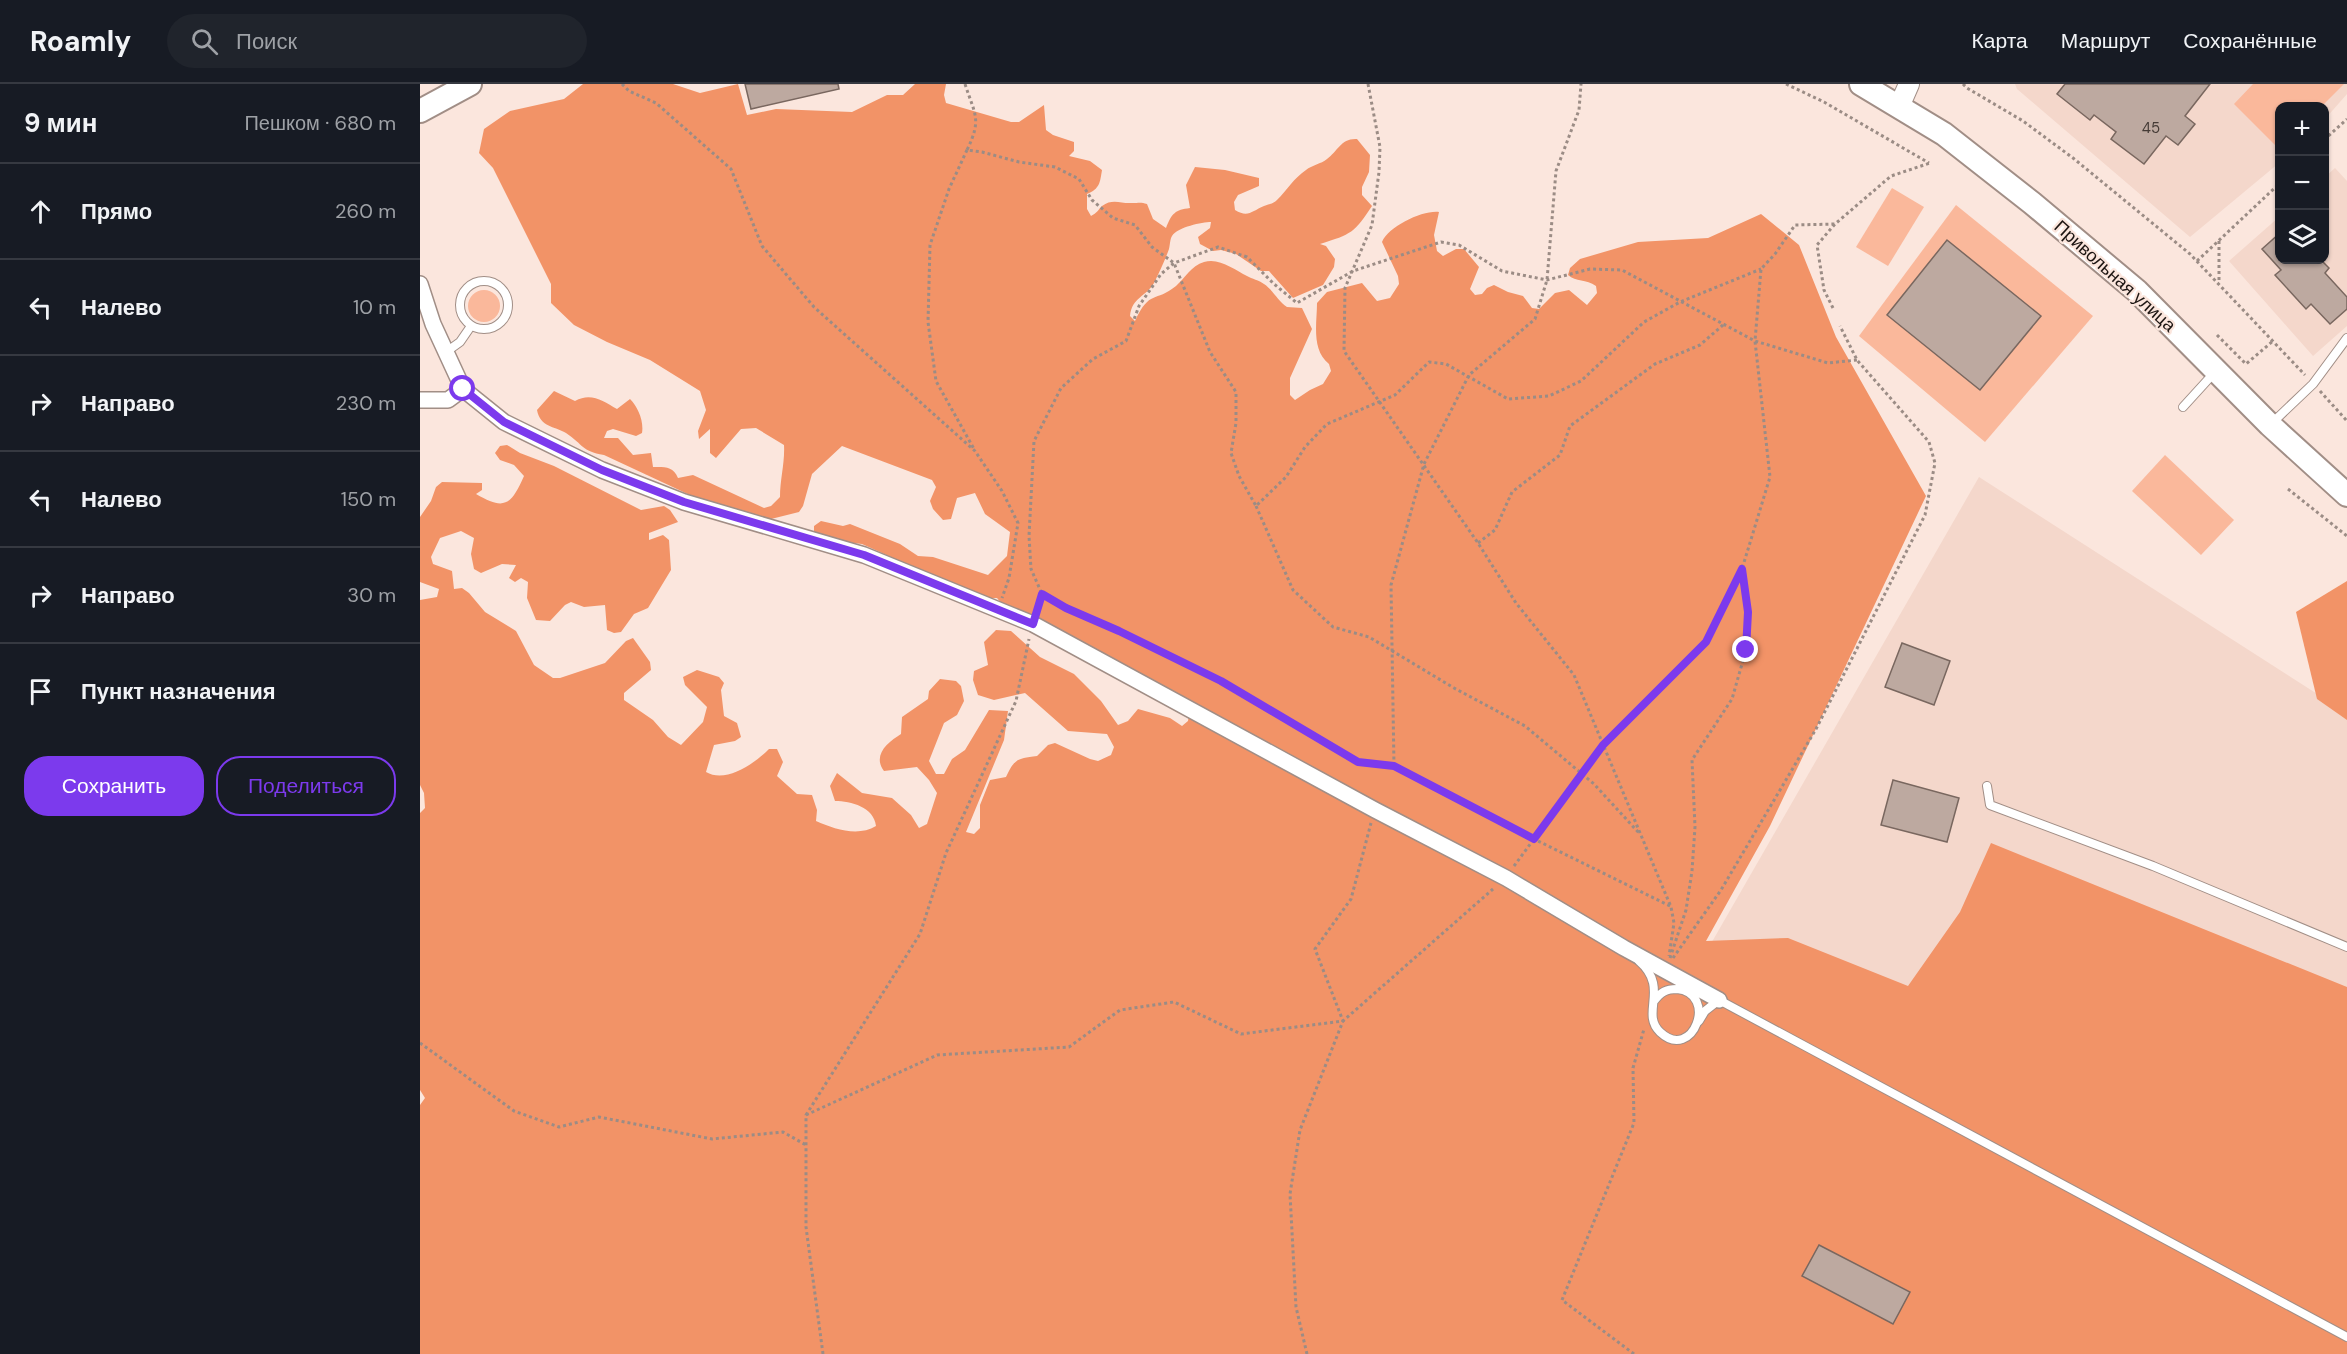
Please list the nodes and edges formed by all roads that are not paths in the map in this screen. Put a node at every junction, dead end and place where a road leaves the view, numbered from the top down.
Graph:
1 (470, 84) edge
2 (1861, 84) edge
3 (1909, 84) edge
4 (1899, 107) junction
5 (420, 111) edge
6 (420, 284) edge
7 (471, 326) junction
8 (2347, 338) edge
9 (445, 353) junction
10 (2216, 370) junction
11 (463, 389) junction
12 (420, 400) edge
13 (2183, 407) dead end
14 (2270, 425) junction
15 (2347, 495) edge
16 (1987, 786) dead end
17 (2347, 947) edge
18 (1624, 948) junction
19 (1719, 1000) junction
20 (1654, 1001) junction
21 (1699, 1021) junction
22 (2347, 1337) edge

1 - 5 main road
2 - 4 main road, Привольная улица
3 - 4 street
4 - 10 main road, Привольная улица
6 - 9 street
7 - 7 lane
7 - 9 lane
8 - 14 lane
9 - 11 street
10 - 13 lane
10 - 14 main road, Привольная улица
11 - 12 street
11 - 18 street
14 - 15 main road, Привольная улица
16 - 17 lane
18 - 19 street
18 - 20 lane
19 - 21 lane
19 - 22 lane
20 - 21 lane
20 - 21 lane

